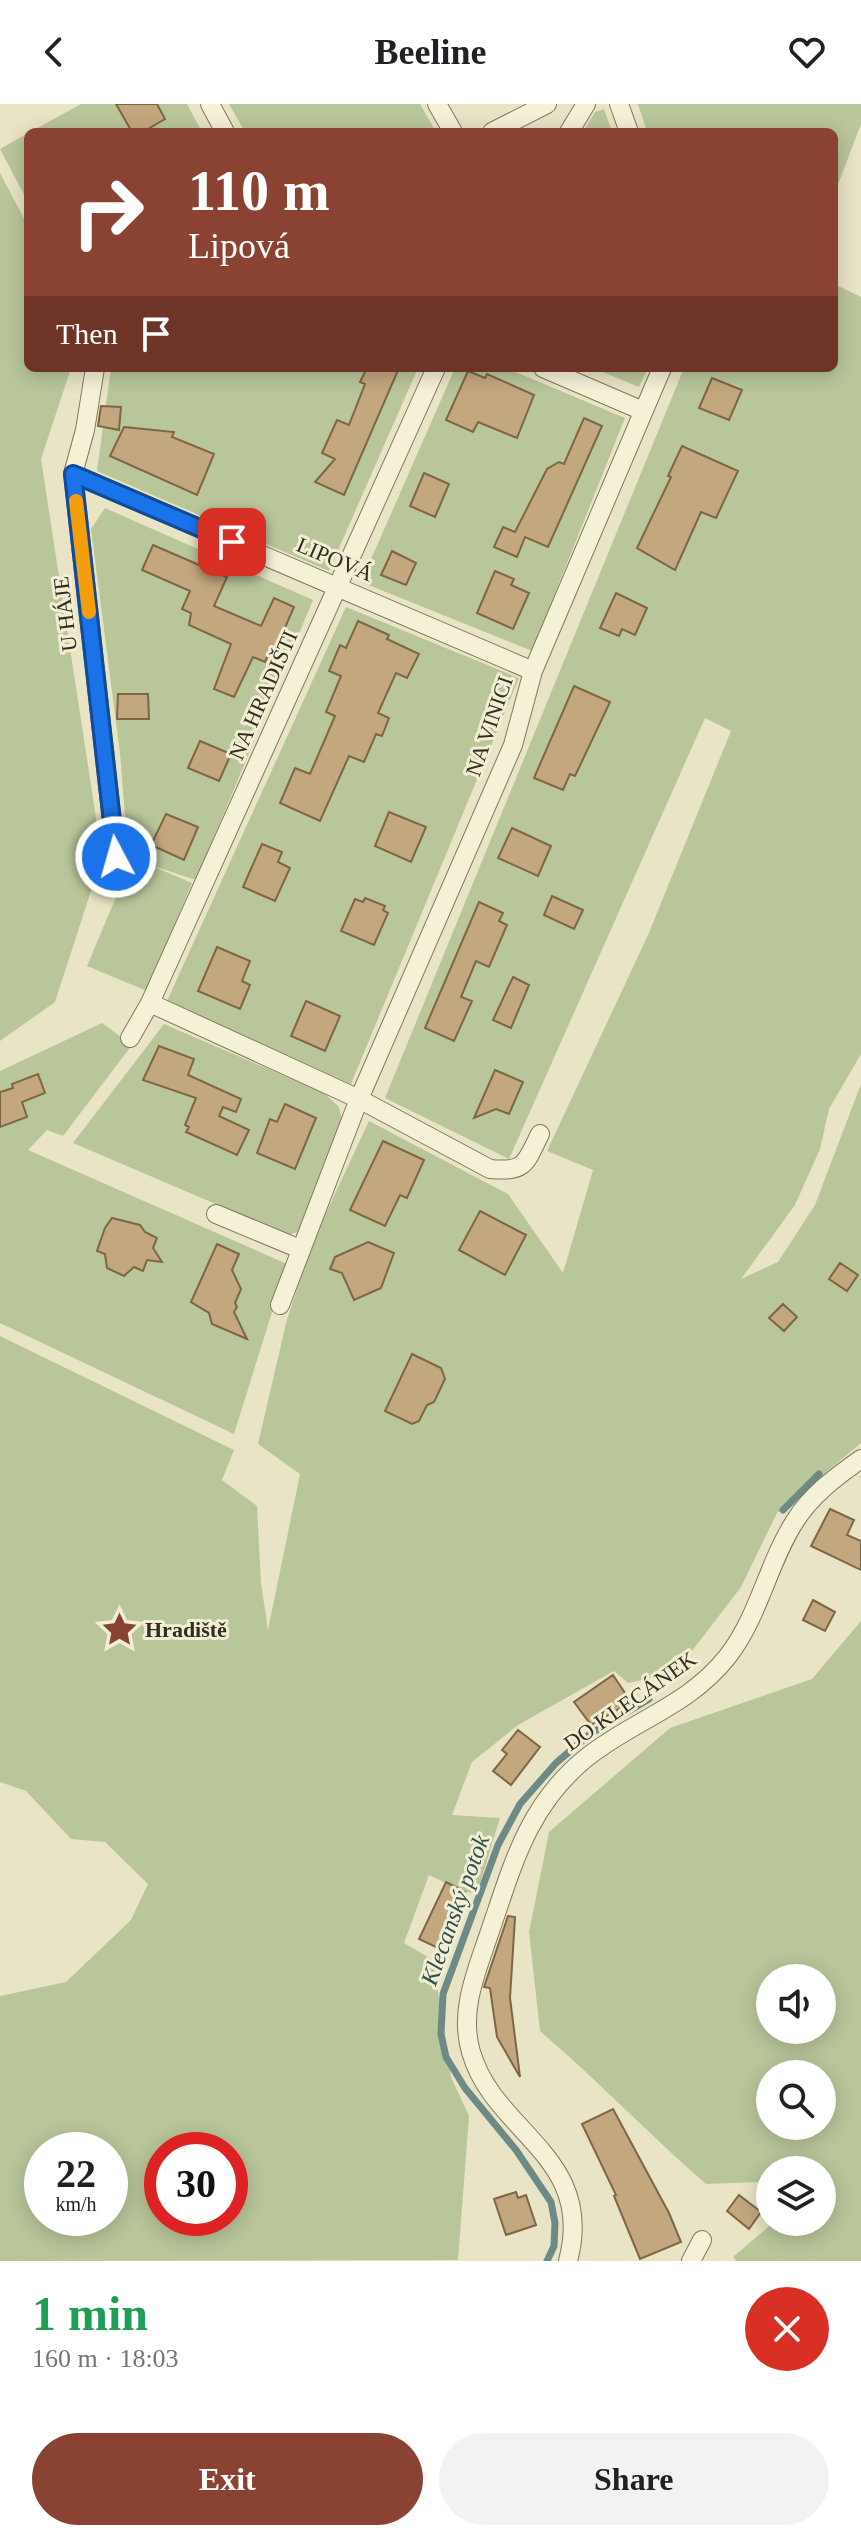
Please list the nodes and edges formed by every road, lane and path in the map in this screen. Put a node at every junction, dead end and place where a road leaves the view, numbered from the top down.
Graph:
1 (210, 104) edge
2 (437, 104) edge
3 (547, 104) edge
4 (586, 104) edge
5 (619, 104) edge
6 (223, 128) edge
7 (451, 128) edge
8 (500, 128) edge
9 (571, 128) edge
10 (628, 128) edge
11 (94, 372) edge
12 (434, 372) edge
13 (552, 372) edge
14 (660, 372) edge
15 (643, 411) junction
16 (73, 474) junction
17 (338, 587) junction
18 (533, 671) junction
19 (116, 857) dead end
20 (150, 1003) junction
21 (130, 1038) dead end
22 (359, 1099) junction
23 (540, 1134) dead end
24 (216, 1214) dead end
25 (300, 1249) junction
26 (280, 1305) dead end
27 (861, 1459) edge
28 (702, 2240) dead end
29 (568, 2261) edge
30 (691, 2261) edge

1 - 6 street
2 - 7 street
3 - 8 street
4 - 9 street
5 - 10 street
11 - 16 street, U HÁJE
12 - 17 street, NA HRADIŠTI
13 - 15 street
14 - 15 street, NA VINICI
15 - 18 street, NA VINICI
16 - 17 street, LIPOVÁ
16 - 19 street, U HÁJE
17 - 18 street, LIPOVÁ
17 - 20 street, NA HRADIŠTI
18 - 22 street, NA VINICI
20 - 21 street, NA HRADIŠTI
20 - 22 street
22 - 23 street
22 - 25 street, NA VINICI
24 - 25 street
25 - 26 street, NA VINICI
27 - 29 street, DO KLECÁNEK
28 - 30 street

